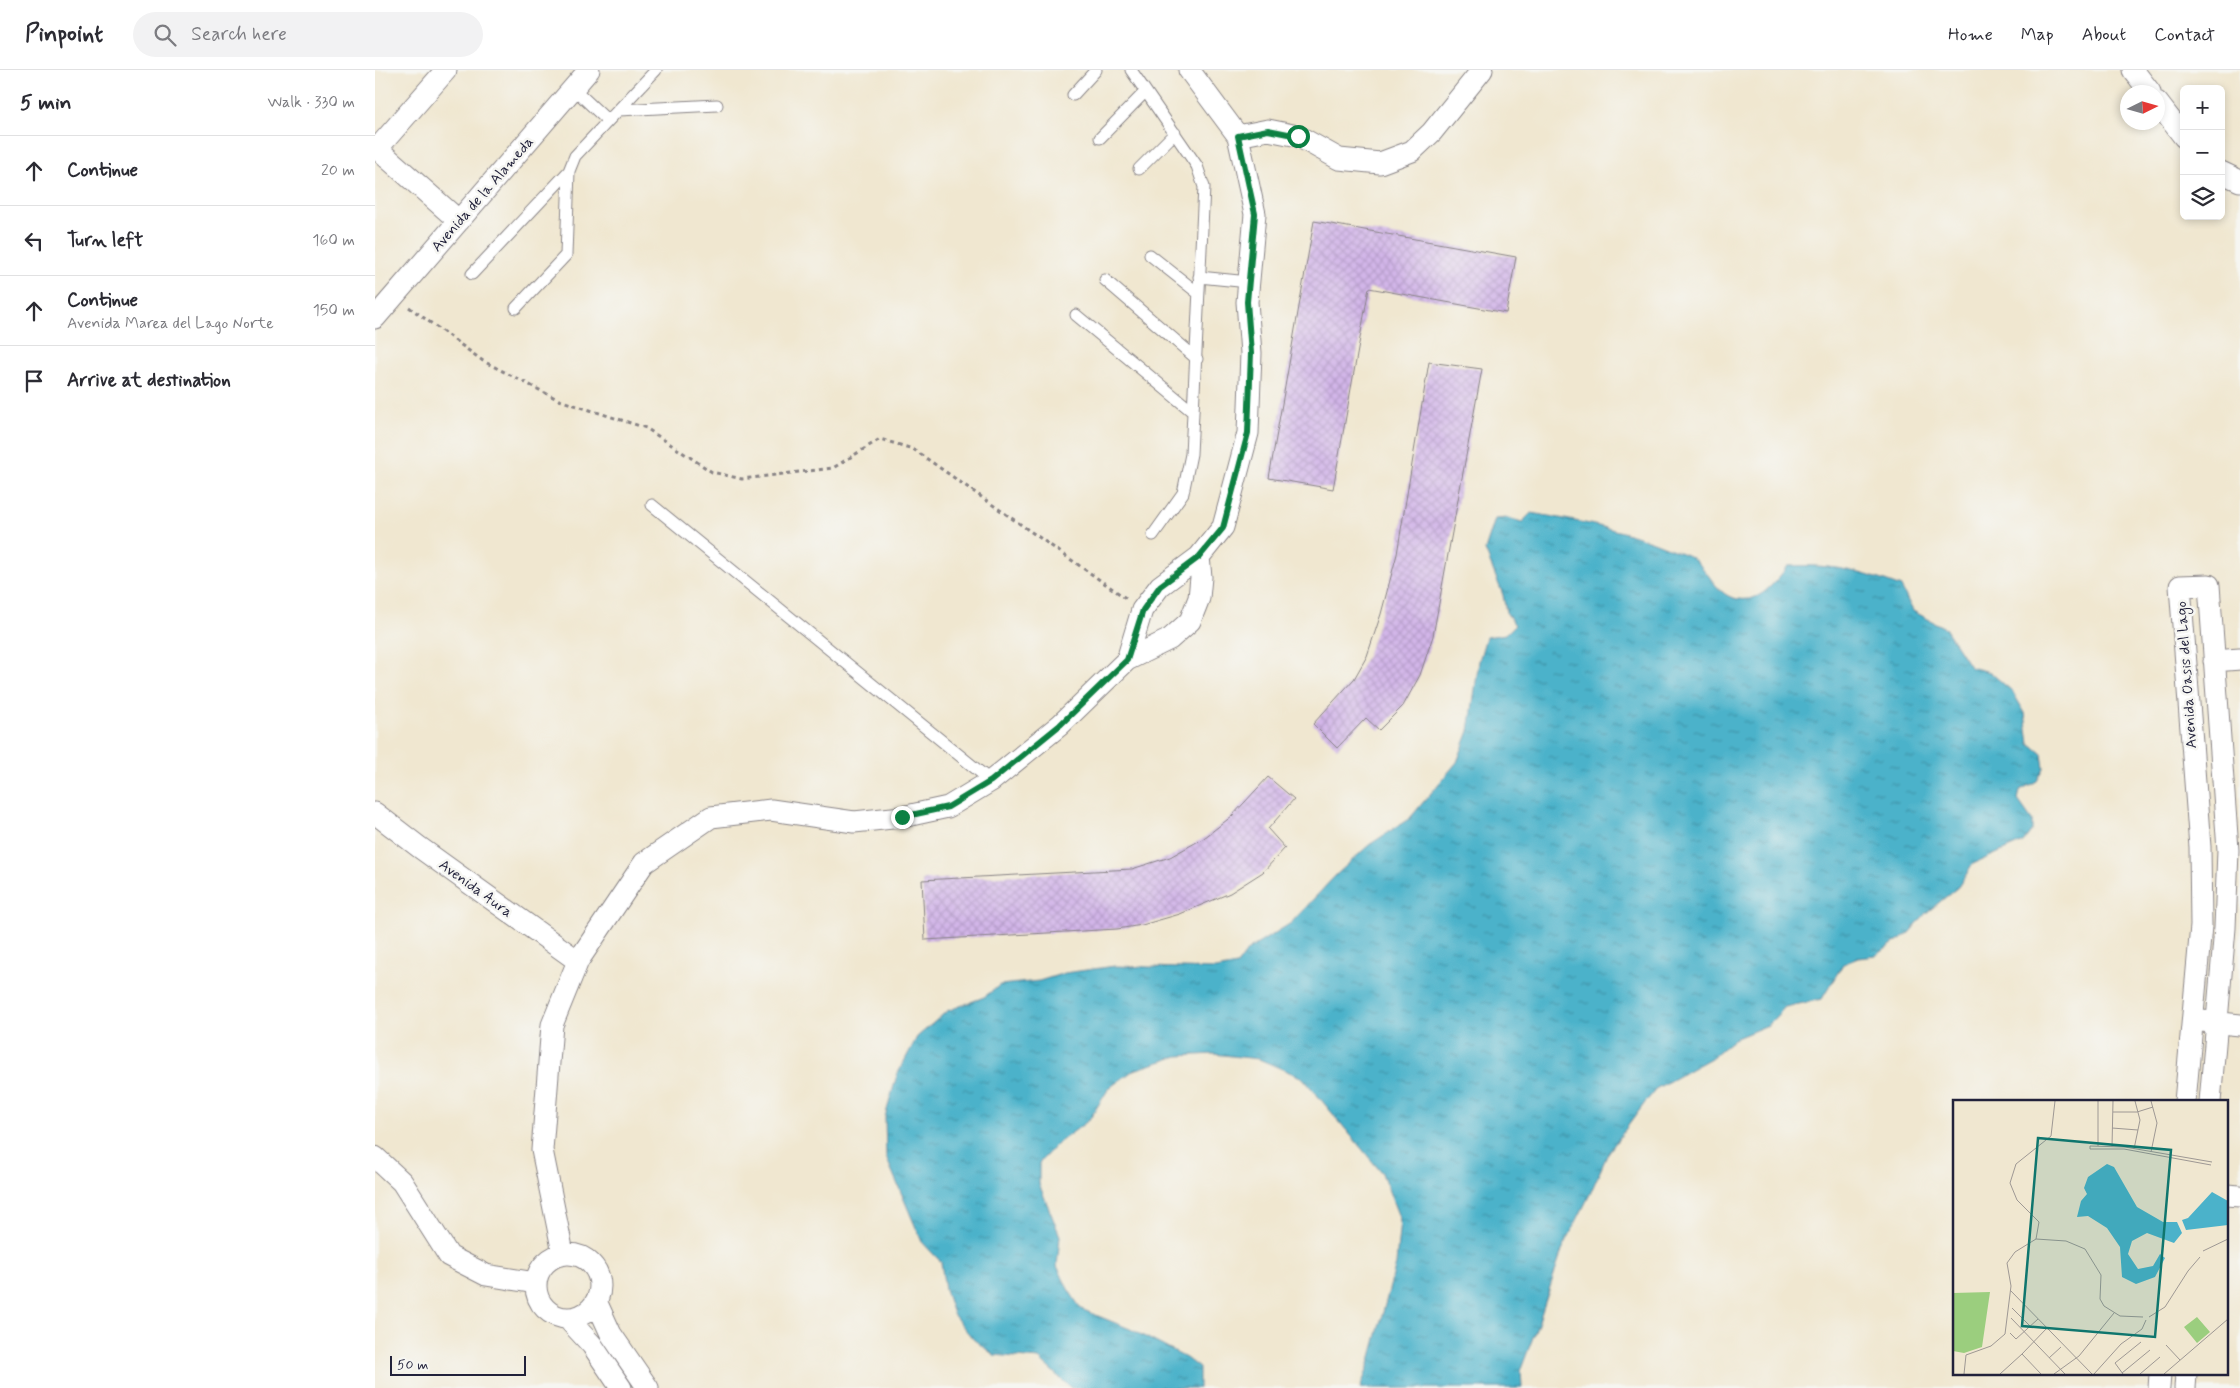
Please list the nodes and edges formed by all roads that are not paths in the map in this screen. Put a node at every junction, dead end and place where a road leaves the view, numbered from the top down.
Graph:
1 (446, 70) edge
2 (589, 70) edge
3 (656, 70) edge
4 (1097, 70) edge
5 (1131, 70) edge
6 (1189, 70) edge
7 (1482, 70) edge
8 (2133, 70) edge
9 (2145, 85) edge
10 (573, 88) junction
11 (1145, 92) junction
12 (1073, 95) dead end
13 (717, 105) dead end
14 (619, 110) junction
15 (2165, 112) edge
16 (608, 121) junction
17 (2180, 132) edge
18 (1175, 133) junction
19 (1238, 136) junction
20 (1100, 138) dead end
21 (376, 148) edge
22 (1139, 169) dead end
23 (569, 171) junction
24 (2225, 174) edge
25 (2240, 181) edge
26 (459, 221) junction
27 (1150, 255) dead end
28 (472, 274) dead end
29 (1199, 277) junction
30 (1105, 280) dead end
31 (1249, 282) junction
32 (1198, 293) junction
33 (516, 308) dead end
34 (1076, 315) dead end
35 (375, 318) edge
36 (1197, 359) junction
37 (1193, 412) junction
38 (653, 505) dead end
39 (1153, 535) dead end
40 (1199, 557) junction
41 (2240, 659) edge
42 (1127, 660) junction
43 (2214, 661) junction
44 (991, 781) junction
45 (2232, 800) edge
46 (2196, 802) junction
47 (375, 813) edge
48 (578, 961) junction
49 (2192, 1020) junction
50 (2217, 1023) junction
51 (2240, 1025) edge
52 (2185, 1100) edge
53 (2210, 1100) edge
54 (375, 1157) edge
55 (2227, 1195) edge
56 (2240, 1196) edge
57 (563, 1254) junction
58 (536, 1283) junction
59 (596, 1301) junction
60 (567, 1318) junction
61 (621, 1388) edge
62 (648, 1388) edge

1 - 21 street
2 - 10 street, Avenida de la Alameda
3 - 14 lane
4 - 12 lane
5 - 11 lane
6 - 19 street
7 - 19 street
8 - 9 street
10 - 16 lane
10 - 26 street, Avenida de la Alameda
11 - 18 lane
11 - 20 lane
13 - 14 lane
14 - 16 lane
15 - 17 street
16 - 23 lane
18 - 22 lane
18 - 29 lane
19 - 31 street
21 - 26 street
23 - 28 lane
23 - 33 lane
24 - 25 street
26 - 35 street, Avenida de la Alameda
27 - 32 lane
29 - 31 lane
29 - 32 lane
30 - 36 lane
31 - 40 street
32 - 36 lane
34 - 37 lane
36 - 37 lane
37 - 39 lane
38 - 44 lane
40 - 42 street
40 - 42 street
41 - 43 street
42 - 44 street
43 - 45 street, Avenida Oasis del Lago
43 - 46 street, Avenida Oasis del Lago
44 - 48 street
45 - 46 street
45 - 50 street, Avenida Oasis del Lago
46 - 49 street, Avenida Oasis del Lago
47 - 48 street, Avenida Aura
48 - 57 street
49 - 50 street
49 - 52 street, Avenida Oasis del Lago
50 - 51 street
50 - 53 street, Avenida Oasis del Lago
54 - 58 street
55 - 56 street
57 - 58 street
57 - 59 street
58 - 60 street
59 - 60 street
59 - 62 street
60 - 61 street

